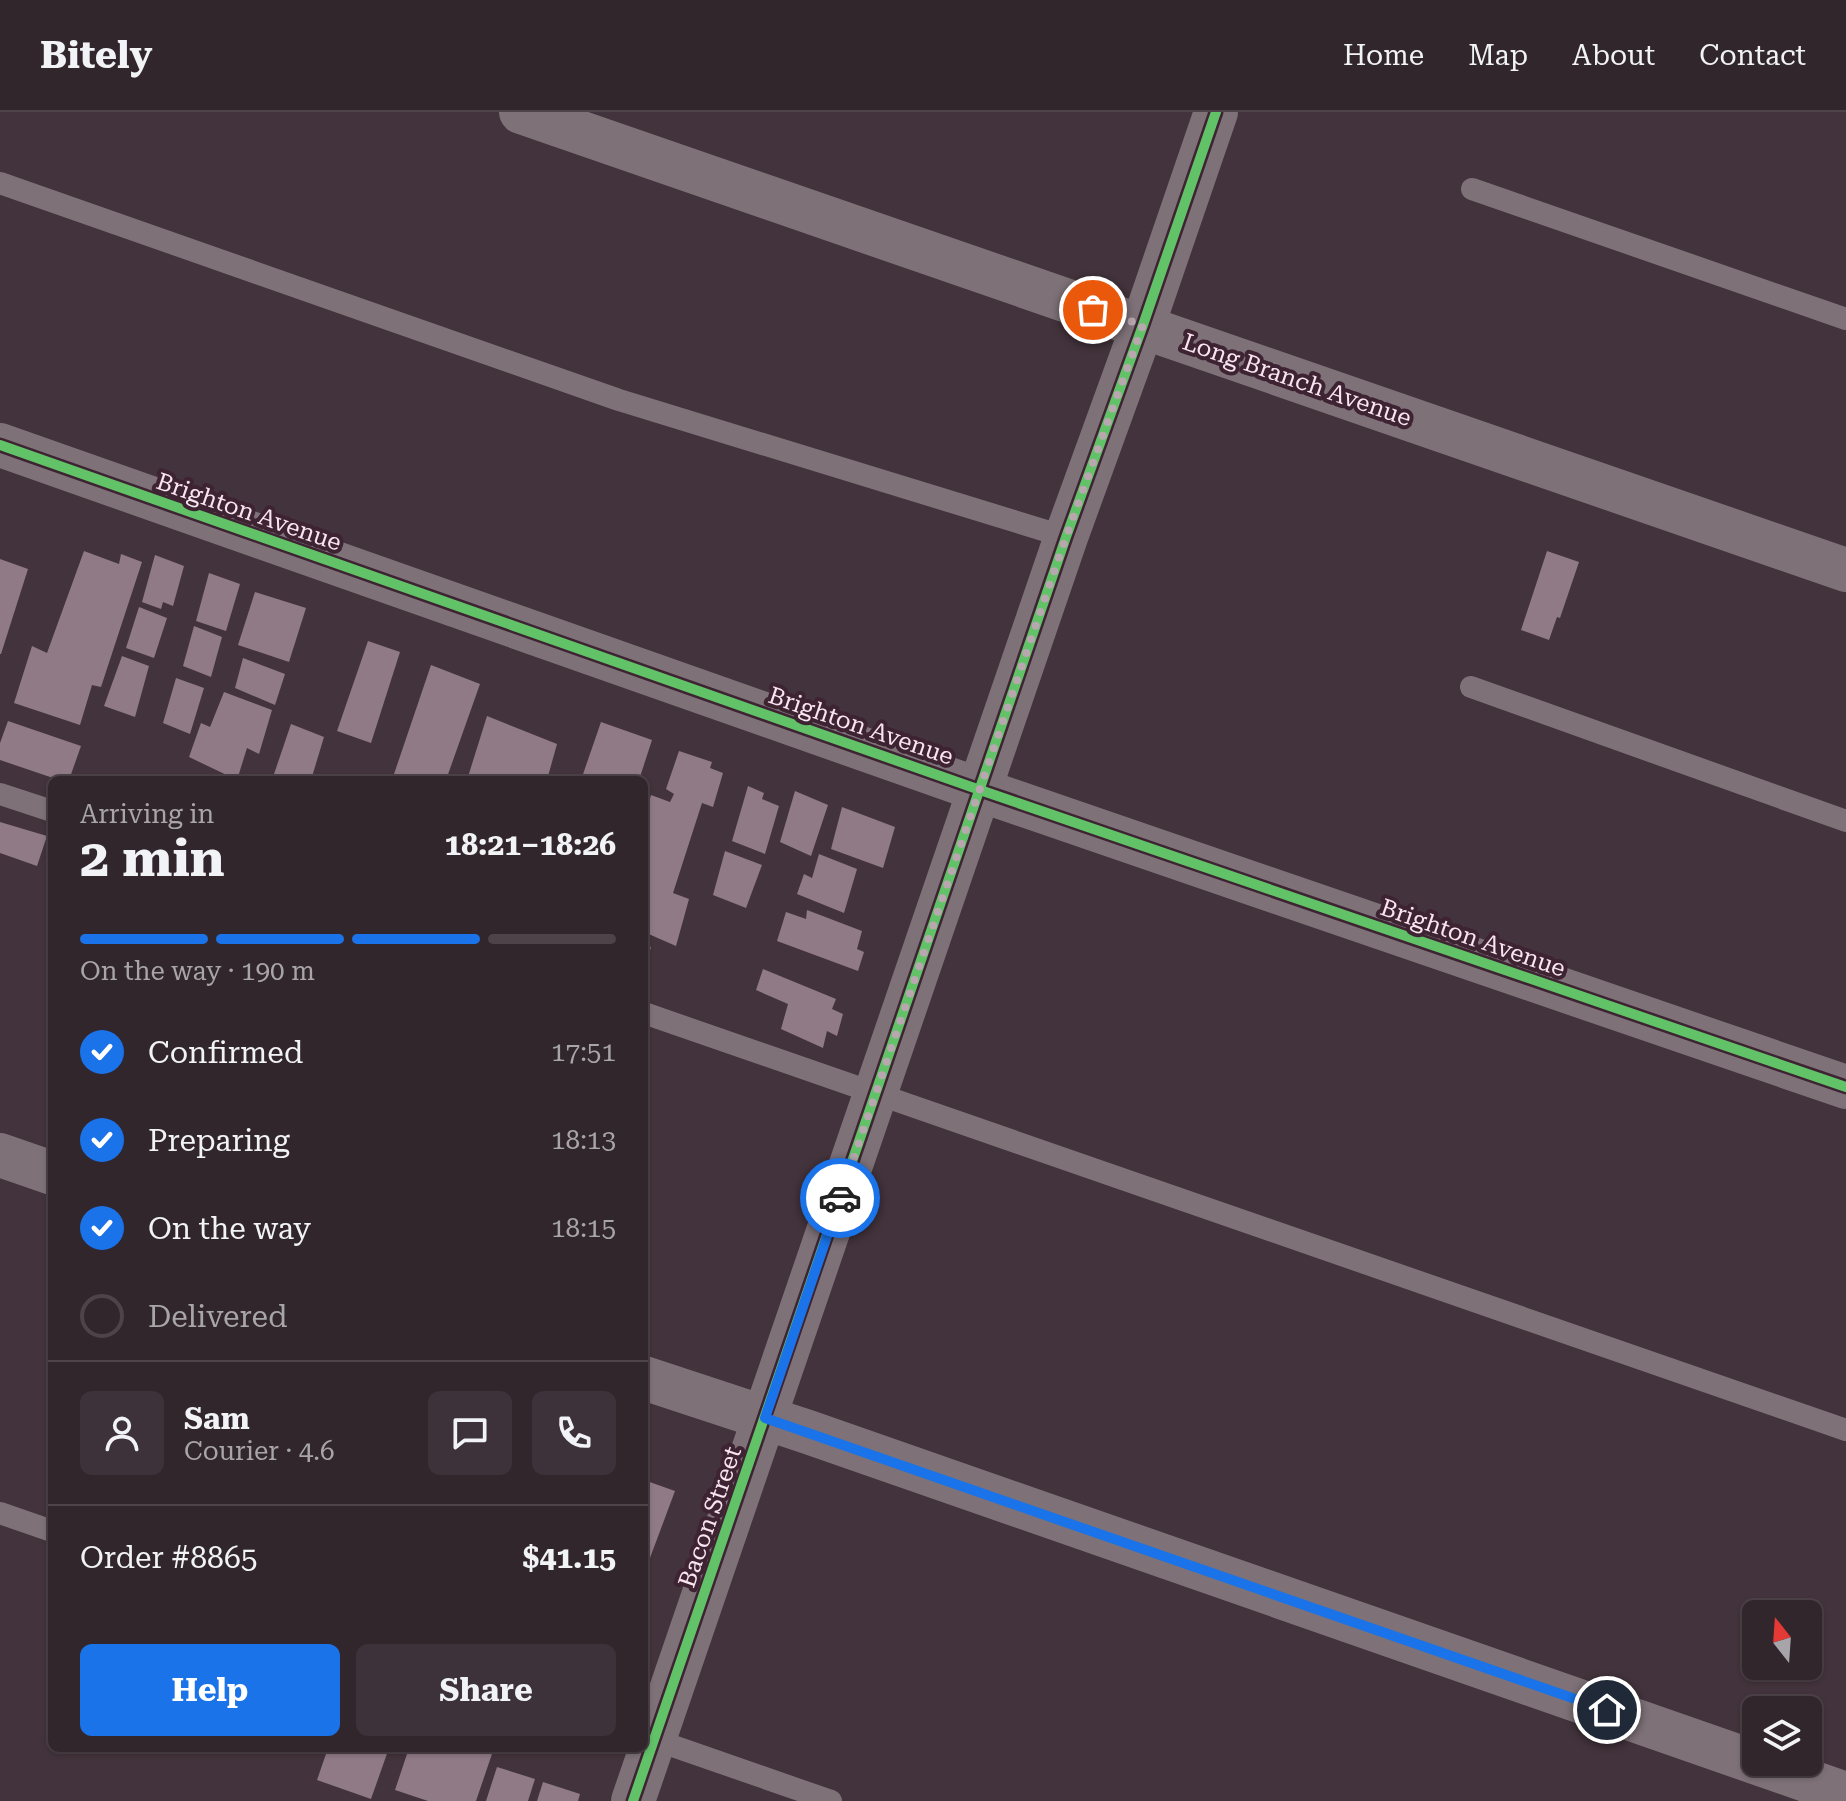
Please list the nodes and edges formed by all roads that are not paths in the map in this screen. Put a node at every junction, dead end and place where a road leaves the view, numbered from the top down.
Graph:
1 (521, 112) edge
2 (1216, 112) edge
3 (0, 183) edge
4 (1472, 189) dead end
5 (1846, 319) edge
6 (1143, 325) junction
7 (0, 445) edge
8 (1066, 537) junction
9 (1846, 570) edge
10 (1471, 687) dead end
11 (980, 790) junction
12 (0, 794) edge
13 (48, 810) edge
14 (1846, 821) edge
15 (648, 1014) edge
16 (1846, 1087) edge
17 (877, 1092) junction
18 (0, 1155) edge
19 (48, 1172) edge
20 (648, 1379) edge
21 (765, 1418) junction
22 (1846, 1430) edge
23 (0, 1513) edge
24 (48, 1530) edge
25 (649, 1738) edge
26 (645, 1752) edge
27 (1846, 1794) edge
28 (633, 1801) edge
29 (831, 1801) edge

1 - 6 street, Long Branch Avenue
2 - 6 street, Bacon Street
3 - 8 lane
4 - 5 lane
6 - 8 street, Bacon Street
6 - 9 street, Long Branch Avenue
7 - 11 street, Brighton Avenue
8 - 11 street, Bacon Street
10 - 14 lane
11 - 16 street, Brighton Avenue
11 - 17 street, Bacon Street
12 - 13 lane
15 - 17 lane
17 - 21 street, Bacon Street
17 - 22 lane
18 - 19 street
20 - 21 street
21 - 25 street, Bacon Street
21 - 27 street
23 - 24 lane
25 - 29 lane
26 - 28 street, Bacon Street

